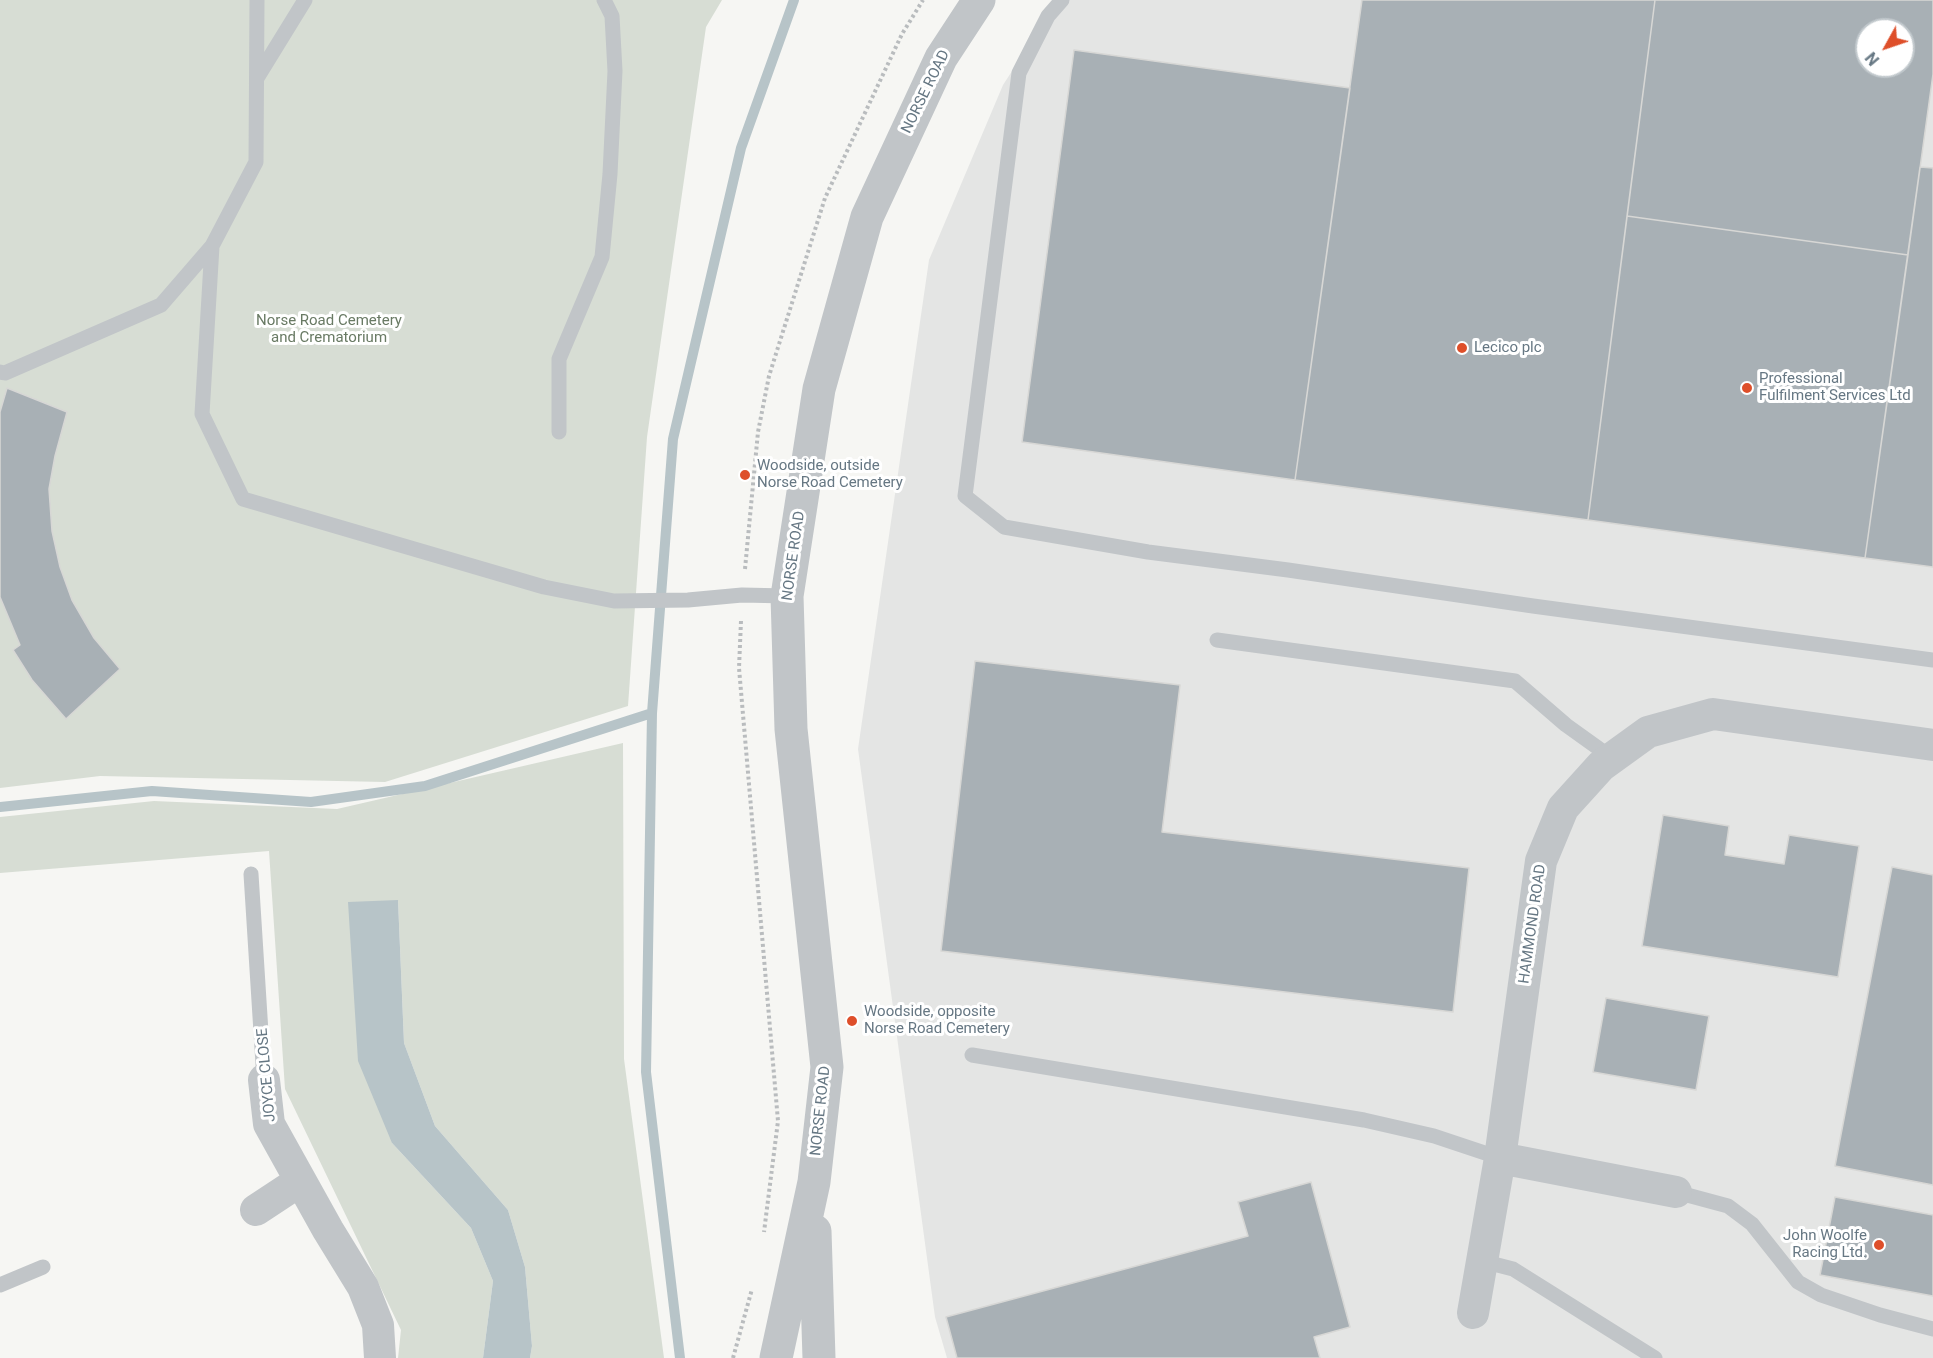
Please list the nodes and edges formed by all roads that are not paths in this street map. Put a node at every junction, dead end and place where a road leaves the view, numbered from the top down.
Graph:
1 (257, 0) edge
2 (305, 0) edge
3 (604, 0) edge
4 (616, 0) edge
5 (979, 0) edge
6 (1062, 0) edge
7 (612, 16) junction
8 (257, 78) junction
9 (212, 246) junction
10 (0, 372) edge
11 (559, 432) dead end
12 (787, 596) junction
13 (1217, 640) dead end
14 (1933, 660) edge
15 (1933, 745) edge
16 (1612, 758) junction
17 (251, 874) dead end
18 (972, 1055) dead end
19 (264, 1080) joint
20 (1500, 1158) junction
21 (300, 1181) junction
22 (814, 1182) junction
23 (1676, 1192) joint
24 (256, 1210) dead end
25 (1482, 1261) junction
26 (43, 1267) dead end
27 (0, 1285) edge
28 (1473, 1313) dead end
29 (1933, 1329) edge
30 (1650, 1357) edge
31 (380, 1358) edge
32 (776, 1358) edge
33 (819, 1358) edge

1 - 8 lane
2 - 8 lane
3 - 7 lane
4 - 7 lane
5 - 12 street, NORSE ROAD
6 - 14 lane
7 - 11 lane
8 - 9 lane
9 - 10 lane
9 - 12 lane
12 - 22 street, NORSE ROAD
13 - 16 lane
15 - 16 street, HAMMOND ROAD
16 - 20 street, HAMMOND ROAD
17 - 19 lane, JOYCE CLOSE
18 - 20 lane
19 - 21 street, JOYCE CLOSE
20 - 23 street
20 - 25 street, HAMMOND ROAD
21 - 24 street
21 - 31 street, JOYCE CLOSE
22 - 32 street, NORSE ROAD
22 - 33 street, NORSE ROAD
23 - 29 lane
25 - 28 street, HAMMOND ROAD
25 - 30 lane
26 - 27 lane

